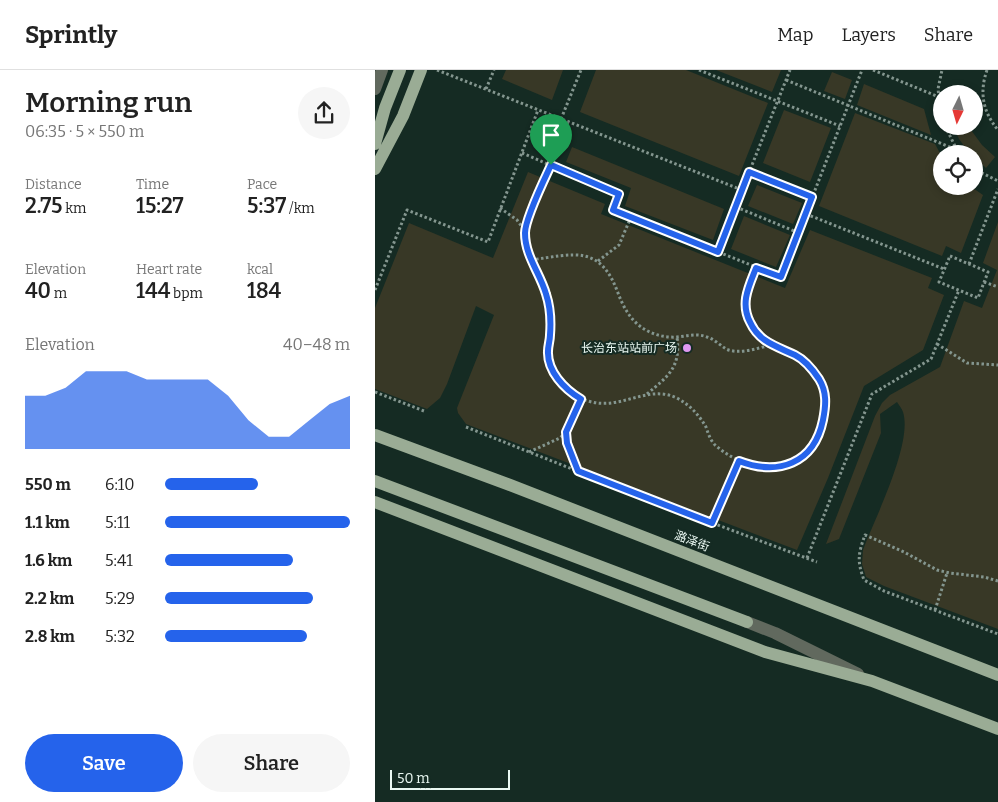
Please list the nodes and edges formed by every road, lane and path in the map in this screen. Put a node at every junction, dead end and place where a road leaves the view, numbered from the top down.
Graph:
1 (382, 70) edge
2 (400, 70) edge
3 (421, 70) edge
4 (437, 70) edge
5 (494, 70) edge
6 (581, 70) edge
7 (699, 70) edge
8 (790, 70) edge
9 (862, 70) edge
10 (873, 70) edge
11 (942, 70) edge
12 (986, 70) edge
13 (786, 80) junction
14 (939, 85) edge
15 (375, 89) edge
16 (486, 89) junction
17 (933, 95) edge
18 (777, 101) junction
19 (848, 106) junction
20 (538, 110) junction
21 (561, 119) junction
22 (568, 122) junction
23 (840, 126) junction
24 (998, 130) edge
25 (375, 144) edge
26 (945, 145) edge
27 (521, 153) junction
28 (551, 165) junction
29 (375, 169) edge
30 (749, 172) junction
31 (983, 174) edge
32 (998, 181) edge
33 (998, 189) edge
34 (742, 190) junction
35 (812, 197) junction
36 (735, 207) junction
37 (501, 208) junction
38 (806, 214) junction
39 (631, 217) junction
40 (525, 231) junction
41 (799, 233) junction
42 (718, 252) junction
43 (531, 260) junction
44 (598, 261) junction
45 (969, 264) junction
46 (756, 268) junction
47 (945, 269) junction
48 (984, 282) junction
49 (998, 287) edge
50 (375, 290) edge
51 (959, 290) junction
52 (677, 337) junction
53 (937, 344) junction
54 (772, 345) junction
55 (998, 365) edge
56 (375, 392) edge
57 (646, 394) junction
58 (581, 399) junction
59 (424, 411) dead end
60 (466, 426) dead end
61 (566, 432) junction
62 (375, 435) edge
63 (529, 452) junction
64 (739, 461) junction
65 (578, 471) junction
66 (375, 481) edge
67 (375, 502) edge
68 (712, 523) junction
69 (807, 558) junction
70 (817, 562) dead end
71 (947, 572) junction
72 (998, 581) edge
73 (935, 610) junction
74 (747, 622) joint
75 (998, 634) edge
76 (998, 675) edge
77 (871, 681) junction
78 (998, 729) edge

1 - 15 street
2 - 25 main road
3 - 29 main road
4 - 16 path
5 - 16 path
6 - 21 path
7 - 18 path
8 - 13 path
9 - 19 path
10 - 17 path
11 - 14 path
12 - 24 path
13 - 18 path
13 - 19 path
16 - 20 path
18 - 23 path
18 - 30 path
19 - 23 path
19 - 26 path
20 - 21 path
20 - 27 path
21 - 22 path
22 - 28 path
22 - 34 path
23 - 35 path
27 - 28 path
27 - 37 path
28 - 39 path
28 - 40 path
30 - 34 path
30 - 35 path
31 - 32 path
33 - 45 path
34 - 36 path
35 - 38 path
36 - 41 path
36 - 42 path
37 - 40 path
37 - 50 path
38 - 41 path
38 - 47 path
39 - 42 path
39 - 44 path
40 - 43 path
41 - 46 path
42 - 46 path
43 - 44 path
43 - 58 path
44 - 52 path
45 - 47 path
45 - 48 path
46 - 54 path
47 - 51 path
48 - 49 path
48 - 51 path
51 - 53 path
52 - 54 path
52 - 57 path
53 - 55 path
53 - 69 path
54 - 64 path
56 - 59 path
57 - 58 path
57 - 64 path
58 - 61 path
60 - 63 path
61 - 63 path
61 - 65 path
62 - 76 main road, 潞泽街
63 - 65 path
64 - 68 path
65 - 68 path
66 - 74 main road
67 - 77 main road
68 - 69 path
69 - 70 path
71 - 72 path
71 - 73 path
71 - 73 path
73 - 75 path
74 - 77 street
77 - 78 main road

